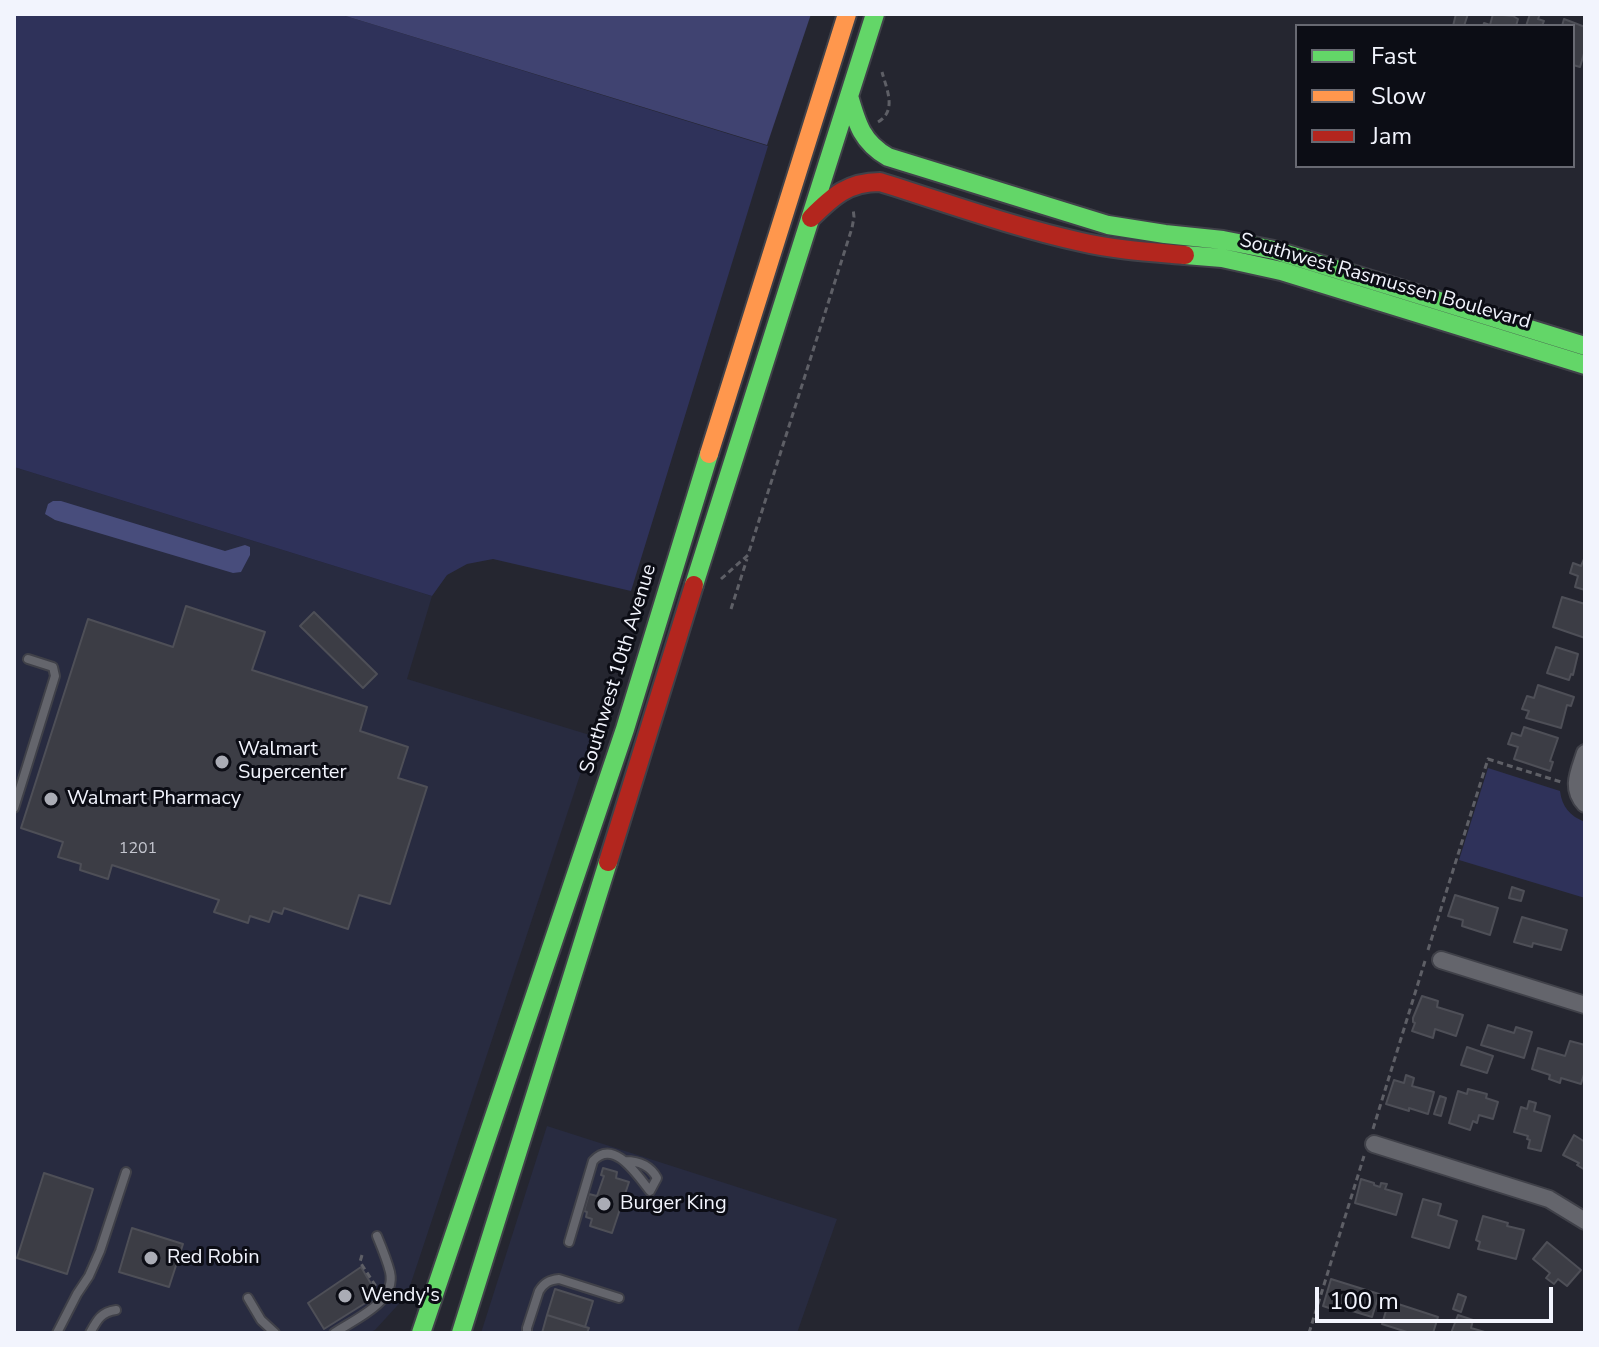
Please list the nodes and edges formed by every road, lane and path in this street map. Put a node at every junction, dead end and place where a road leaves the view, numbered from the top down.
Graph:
1 (847, 14) edge
2 (875, 14) edge
3 (881, 69) dead end
4 (849, 96) junction
5 (876, 123) dead end
6 (853, 208) dead end
7 (809, 220) junction
8 (1585, 346) edge
9 (1585, 365) edge
10 (748, 555) junction
11 (721, 579) dead end
12 (731, 609) dead end
13 (28, 659) dead end
14 (1585, 753) edge
15 (1580, 796) edge
16 (14, 808) edge
17 (1441, 960) dead end
18 (1585, 1005) edge
19 (1370, 1144) junction
20 (625, 1161) junction
21 (126, 1172) dead end
22 (1585, 1221) edge
23 (377, 1236) dead end
24 (569, 1242) dead end
25 (362, 1255) dead end
26 (437, 1286) junction
27 (378, 1290) dead end
28 (248, 1298) dead end
29 (619, 1298) dead end
30 (116, 1310) dead end
31 (57, 1333) edge
32 (90, 1333) edge
33 (275, 1333) edge
34 (334, 1333) edge
35 (402, 1333) edge
36 (421, 1333) edge
37 (461, 1333) edge
38 (527, 1333) edge
39 (1309, 1333) edge

1 - 26 main road, Southwest 10th Avenue
2 - 4 main road
3 - 5 path
4 - 7 main road
4 - 8 main road, Southwest Rasmussen Boulevard
6 - 10 path
7 - 9 main road, Southwest Rasmussen Boulevard
7 - 37 main road
10 - 11 path
10 - 12 path
13 - 16 lane
14 - 15 street
15 - 19 path
17 - 18 street
19 - 22 street
19 - 39 path
20 - 20 lane
20 - 24 lane
21 - 31 lane
23 - 34 lane
25 - 27 path
26 - 35 main road
26 - 36 main road, Southwest 10th Avenue
28 - 33 lane
29 - 38 lane
30 - 32 lane

